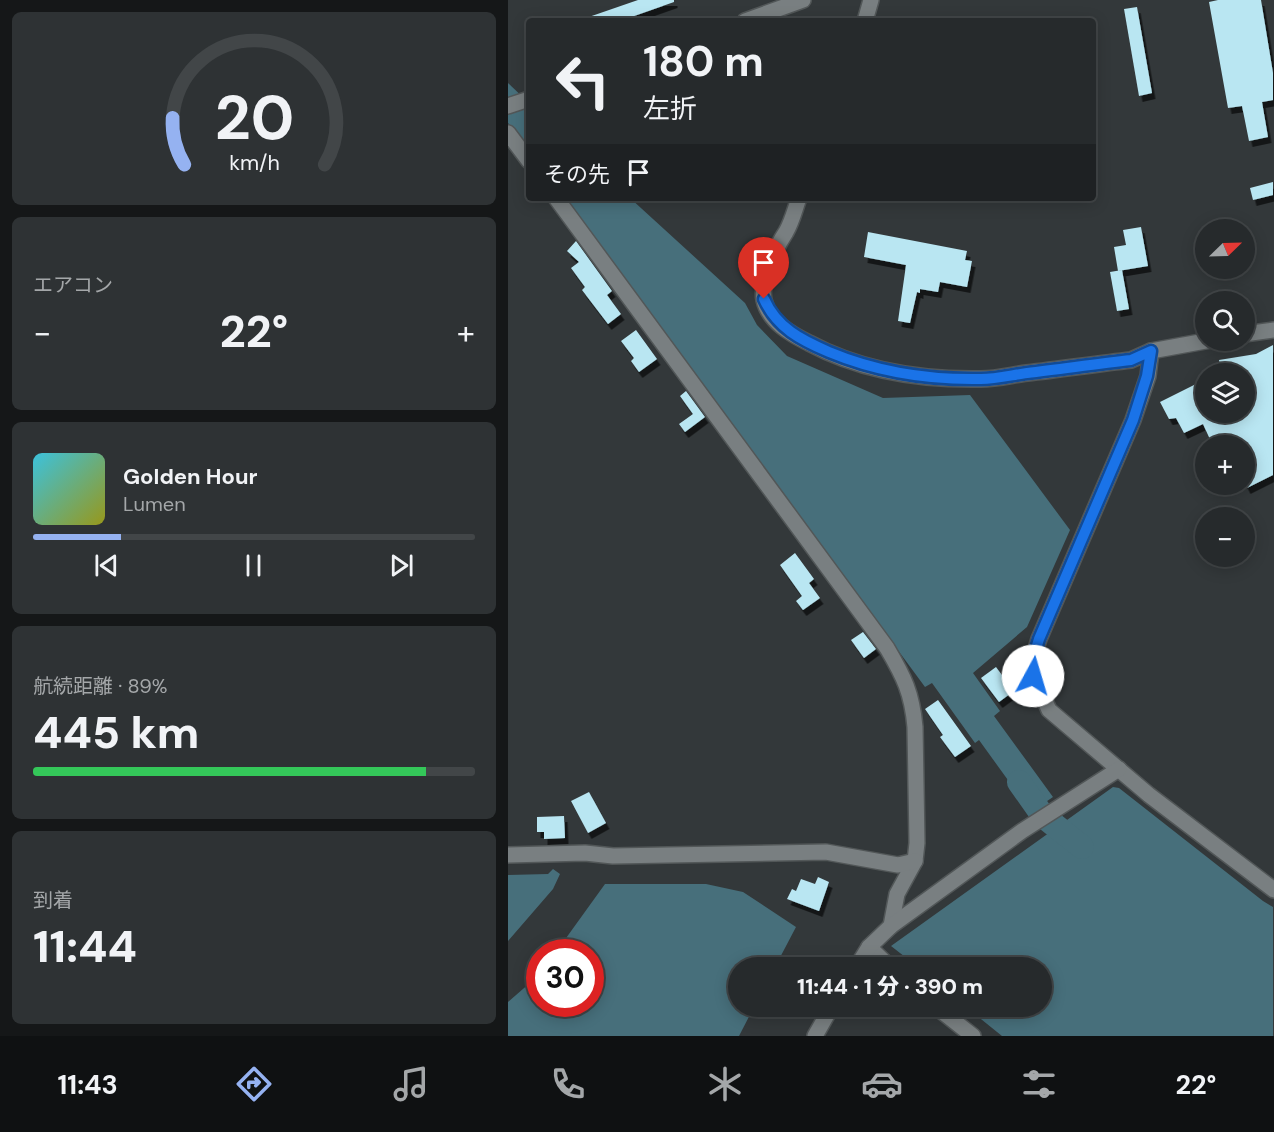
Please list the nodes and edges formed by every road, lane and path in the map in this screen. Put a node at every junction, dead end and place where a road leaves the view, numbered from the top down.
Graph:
1 (804, 0) edge
2 (871, 0) edge
3 (753, 18) edge
4 (866, 18) edge
5 (526, 100) edge
6 (508, 106) edge
7 (508, 133) edge
8 (526, 157) edge
9 (558, 201) edge
10 (798, 201) edge
11 (1273, 330) edge
12 (1255, 332) edge
13 (1195, 343) edge
14 (1151, 351) junction
15 (1119, 769) junction
16 (508, 855) edge
17 (915, 861) junction
18 (1273, 890) edge
19 (891, 926) junction
20 (869, 947) junction
21 (863, 957) edge
22 (879, 957) edge
23 (826, 1017) edge
24 (949, 1017) edge
25 (816, 1036) edge
26 (973, 1036) edge

1 - 3 street
2 - 4 street
5 - 6 street
7 - 8 street
9 - 17 street
10 - 14 street
11 - 12 street
13 - 14 street
14 - 15 street
15 - 18 street
15 - 19 street
16 - 17 street
17 - 19 street
19 - 20 street
20 - 21 street
20 - 22 street
23 - 25 street
24 - 26 street

